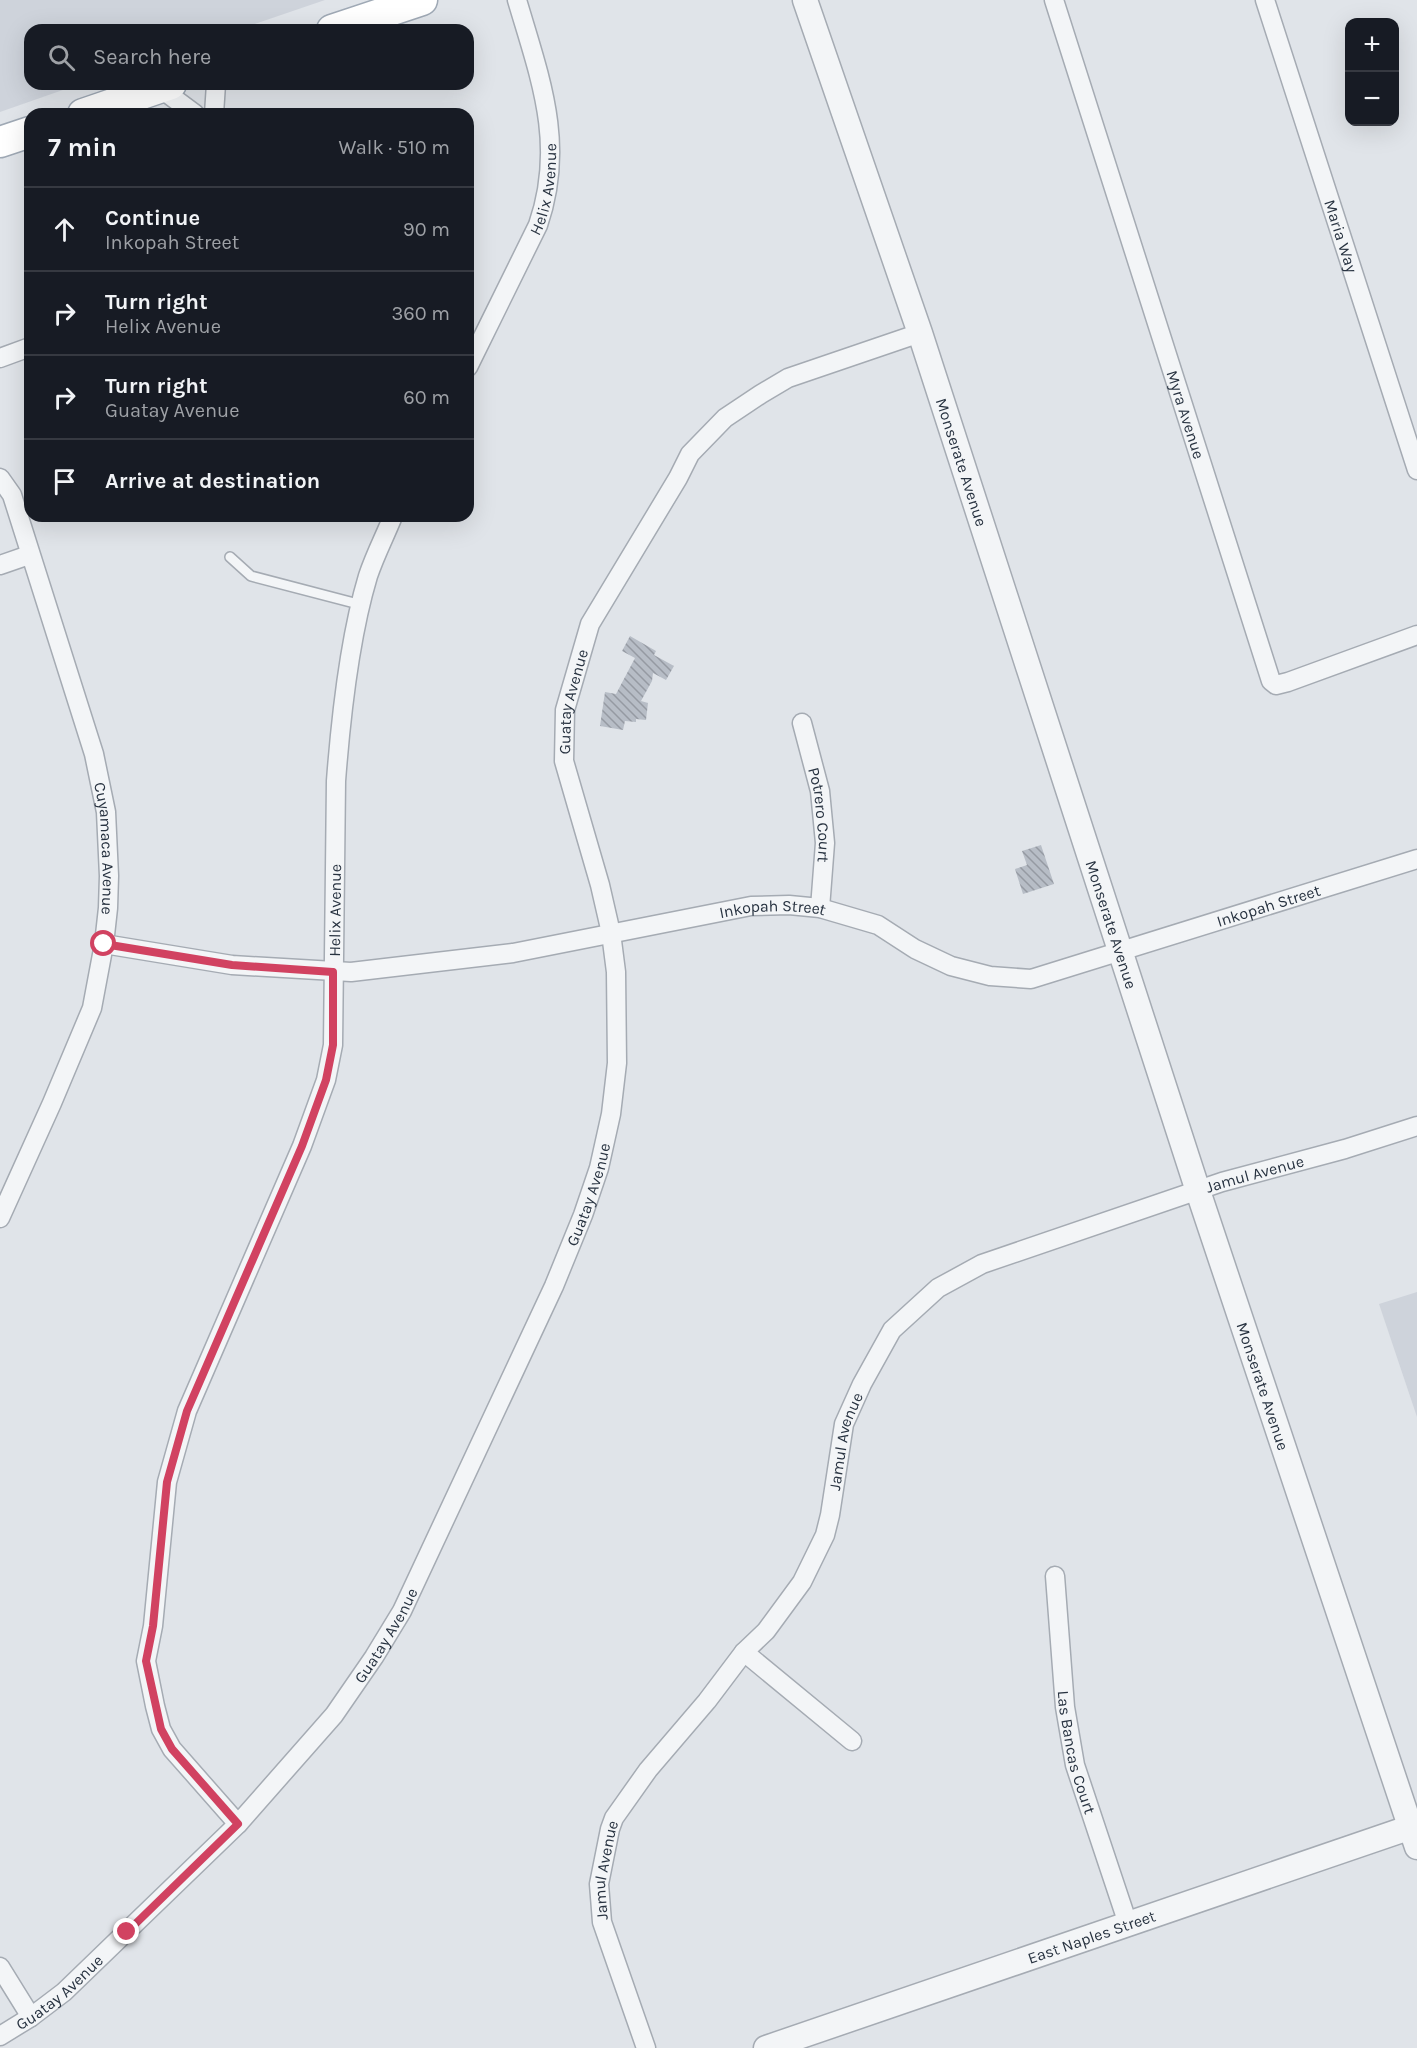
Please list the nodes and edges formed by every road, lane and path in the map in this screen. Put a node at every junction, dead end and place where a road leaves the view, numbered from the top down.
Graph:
1 (423, 0) edge
2 (518, 0) edge
3 (805, 0) edge
4 (1054, 0) edge
5 (1265, 0) edge
6 (350, 24) edge
7 (153, 90) edge
8 (169, 90) edge
9 (216, 90) edge
10 (101, 108) edge
11 (189, 108) edge
12 (214, 108) edge
13 (24, 134) edge
14 (0, 142) edge
15 (920, 333) junction
16 (24, 349) edge
17 (474, 355) edge
18 (0, 358) edge
19 (1417, 470) edge
20 (0, 478) edge
21 (390, 522) edge
22 (29, 555) junction
23 (230, 557) dead end
24 (0, 565) edge
25 (362, 605) junction
26 (1417, 635) edge
27 (802, 723) dead end
28 (1417, 859) edge
29 (820, 908) junction
30 (611, 933) junction
31 (104, 944) junction
32 (1120, 952) junction
33 (333, 972) junction
34 (1417, 1125) edge
35 (1198, 1191) junction
36 (0, 1218) edge
37 (1055, 1576) dead end
38 (744, 1652) junction
39 (852, 1741) dead end
40 (238, 1824) junction
41 (1415, 1833) edge
42 (1128, 1924) junction
43 (0, 1967) edge
44 (31, 2018) junction
45 (0, 2036) edge
46 (646, 2048) edge
47 (766, 2048) edge

1 - 6 main road
2 - 17 street, Helix Avenue
3 - 15 street, Monserate Avenue
4 - 26 street, Myra Avenue
5 - 19 street, Maria Way
7 - 10 main road
8 - 11 street
9 - 12 street
13 - 14 main road
15 - 30 street, Guatay Avenue
15 - 32 street, Monserate Avenue
16 - 18 street
20 - 22 street, Cuyamaca Avenue
21 - 25 street, Helix Avenue
22 - 24 street
22 - 31 street, Cuyamaca Avenue
23 - 25 lane
25 - 33 street, Helix Avenue
27 - 29 street, Potrero Court
28 - 32 street, Inkopah Street
29 - 30 street, Inkopah Street
29 - 32 street, Inkopah Street
30 - 33 street, Inkopah Street
30 - 40 street, Guatay Avenue
31 - 33 street, Inkopah Street
31 - 36 street, Cuyamaca Avenue
32 - 35 street, Monserate Avenue
33 - 40 street, Helix Avenue
34 - 35 street, Jamul Avenue
35 - 38 street, Jamul Avenue
35 - 41 street, Monserate Avenue
37 - 42 street, Las Bancas Court
38 - 39 street
38 - 46 street, Jamul Avenue
40 - 44 street, Guatay Avenue
41 - 42 street, East Naples Street
42 - 47 street, East Naples Street
43 - 44 street
44 - 45 street, Guatay Avenue

